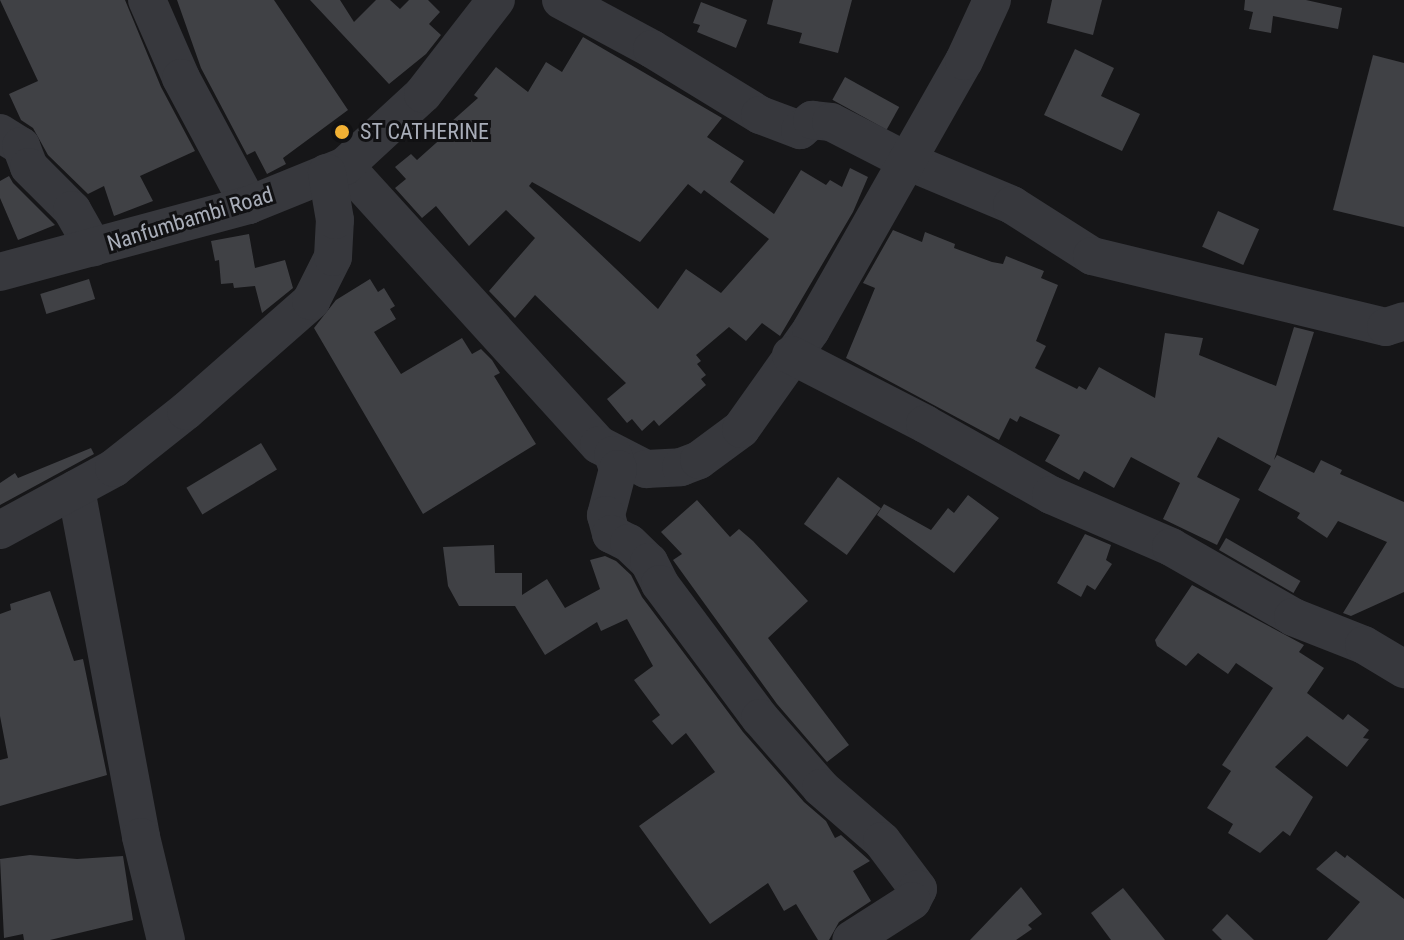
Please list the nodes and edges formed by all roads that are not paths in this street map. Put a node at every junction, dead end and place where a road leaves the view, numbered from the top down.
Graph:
1 (147, 0) edge
2 (496, 0) edge
3 (561, 0) edge
4 (992, 0) edge
5 (0, 133) edge
6 (907, 161) junction
7 (336, 170) junction
8 (249, 205) junction
9 (93, 247) junction
10 (0, 272) edge
11 (1404, 321) edge
12 (791, 355) junction
13 (613, 455) junction
14 (76, 489) junction
15 (0, 530) edge
16 (1404, 669) edge
17 (166, 940) edge
18 (851, 940) edge

1 - 8 street
2 - 7 street, Nanfumbambi Road
3 - 6 street
4 - 6 street
5 - 9 street
6 - 11 street
6 - 12 street
7 - 8 street, Nanfumbambi Road
7 - 13 street
7 - 14 street
8 - 9 street, Nanfumbambi Road
9 - 10 street, Nanfumbambi Road
12 - 13 street
12 - 16 street
13 - 18 street
14 - 15 street
14 - 17 street

